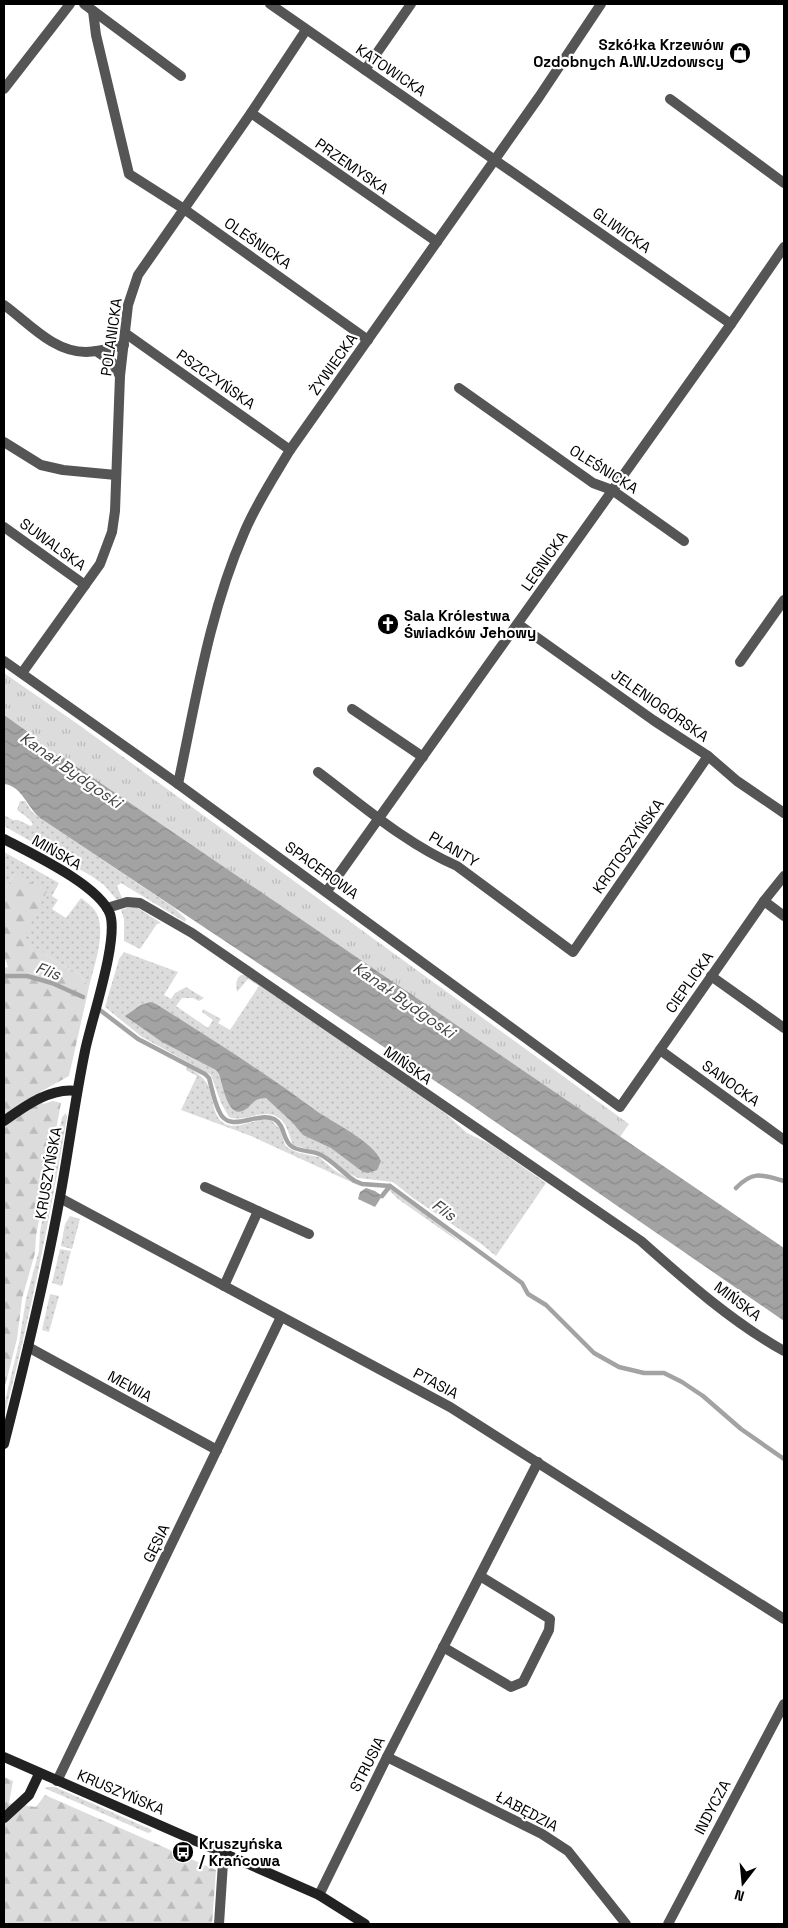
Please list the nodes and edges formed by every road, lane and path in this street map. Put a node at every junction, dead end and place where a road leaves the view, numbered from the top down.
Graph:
1 (70, 4) edge
2 (84, 4) edge
3 (270, 4) edge
4 (411, 4) edge
5 (601, 4) edge
6 (94, 11) junction
7 (306, 30) junction
8 (365, 70) junction
9 (181, 76) dead end
10 (4, 89) edge
11 (670, 99) dead end
12 (251, 112) junction
13 (495, 159) junction
14 (784, 183) edge
15 (184, 209) junction
16 (437, 242) junction
17 (784, 247) edge
18 (4, 305) edge
19 (732, 324) junction
20 (124, 333) junction
21 (368, 340) junction
22 (124, 345) junction
23 (96, 351) junction
24 (120, 376) junction
25 (459, 388) dead end
26 (4, 442) edge
27 (290, 450) junction
28 (116, 475) junction
29 (612, 490) junction
30 (4, 527) edge
31 (684, 541) dead end
32 (85, 585) junction
33 (784, 600) edge
34 (518, 624) junction
35 (4, 661) edge
36 (740, 662) dead end
37 (22, 673) junction
38 (352, 709) dead end
39 (708, 756) junction
40 (423, 757) junction
41 (318, 772) dead end
42 (178, 784) junction
43 (784, 813) edge
44 (379, 818) junction
45 (4, 839) edge
46 (784, 876) edge
47 (327, 891) junction
48 (764, 901) junction
49 (107, 908) junction
50 (784, 916) edge
51 (573, 952) joint
52 (711, 976) junction
53 (784, 1028) edge
54 (660, 1050) junction
55 (77, 1091) junction
56 (620, 1107) joint
57 (4, 1121) edge
58 (784, 1140) edge
59 (205, 1187) dead end
60 (60, 1198) junction
61 (258, 1211) junction
62 (309, 1234) dead end
63 (224, 1286) junction
64 (281, 1317) junction
65 (28, 1347) junction
66 (784, 1351) edge
67 (4, 1444) edge
68 (217, 1450) junction
69 (538, 1462) junction
70 (480, 1576) junction
71 (784, 1618) edge
72 (444, 1647) junction
73 (784, 1704) edge
74 (4, 1757) edge
75 (387, 1757) junction
76 (39, 1774) junction
77 (57, 1781) junction
78 (4, 1818) edge
79 (227, 1854) junction
80 (319, 1895) junction
81 (219, 1924) edge
82 (365, 1924) edge
83 (626, 1924) edge
84 (668, 1924) edge

1 - 10 street
2 - 6 street
3 - 7 street, KATOWICKA
4 - 8 street
5 - 13 street, ŻYWIECKA
6 - 9 street
6 - 15 street, OLEŚNICKA
7 - 8 street, KATOWICKA
7 - 12 street, POLANICKA
8 - 13 street, KATOWICKA
11 - 14 street
12 - 15 street, POLANICKA
12 - 16 street, PRZEMYSKA
13 - 16 street, ŻYWIECKA
13 - 19 street, GLIWICKA
15 - 20 street, POLANICKA
15 - 21 street, OLEŚNICKA
16 - 21 street, ŻYWIECKA
17 - 19 street, LEGNICKA
18 - 23 street
19 - 29 street, LEGNICKA
20 - 22 street, POLANICKA
20 - 27 street, PSZCZYŃSKA
21 - 27 street, ŻYWIECKA
22 - 23 street
22 - 24 street, POLANICKA
23 - 24 street
24 - 28 street, POLANICKA
25 - 29 street, OLEŚNICKA
26 - 28 street
27 - 42 street, ŻYWIECKA
28 - 32 street, POLANICKA
29 - 31 street, OLEŚNICKA
29 - 34 street, LEGNICKA
30 - 32 street, SUWALSKA
32 - 37 street, POLANICKA
33 - 36 street
34 - 39 street, JELENIOGÓRSKA
34 - 40 street, LEGNICKA
35 - 37 street, SPACEROWA
37 - 42 street, SPACEROWA
38 - 40 street
39 - 43 street, JELENIOGÓRSKA
39 - 51 street, KROTOSZYŃSKA
40 - 44 street, LEGNICKA
41 - 44 street, PLANTY
42 - 47 street, SPACEROWA
44 - 47 street, LEGNICKA
44 - 51 street, PLANTY
45 - 49 street, MIŃSKA
46 - 48 street, CIEPLICKA
47 - 56 street, SPACEROWA
48 - 50 street
48 - 52 street, CIEPLICKA
49 - 55 street, KRUSZYŃSKA
49 - 66 street, MIŃSKA
52 - 53 street
52 - 54 street, CIEPLICKA
54 - 56 street, CIEPLICKA
54 - 58 street, SANOCKA
55 - 57 street
55 - 60 street, KRUSZYŃSKA
59 - 61 street
60 - 63 street, PTASIA
60 - 65 street, KRUSZYŃSKA
61 - 62 street
61 - 63 street
63 - 64 street, PTASIA
64 - 68 street, GĘSIA
64 - 69 street, PTASIA
65 - 67 street, KRUSZYŃSKA
65 - 68 street, MEWIA
68 - 77 street, GĘSIA
69 - 70 street, STRUSIA
69 - 71 street, PTASIA
70 - 72 street, STRUSIA
70 - 72 street
72 - 75 street, STRUSIA
73 - 84 street, INDYCZA
74 - 76 street, KRUSZYŃSKA
75 - 80 street, STRUSIA
75 - 83 street, ŁABĘDZIA
76 - 77 street, KRUSZYŃSKA
76 - 78 street
77 - 79 street, KRUSZYŃSKA
79 - 80 street, KRUSZYŃSKA
79 - 81 street
80 - 82 street, KRUSZYŃSKA

